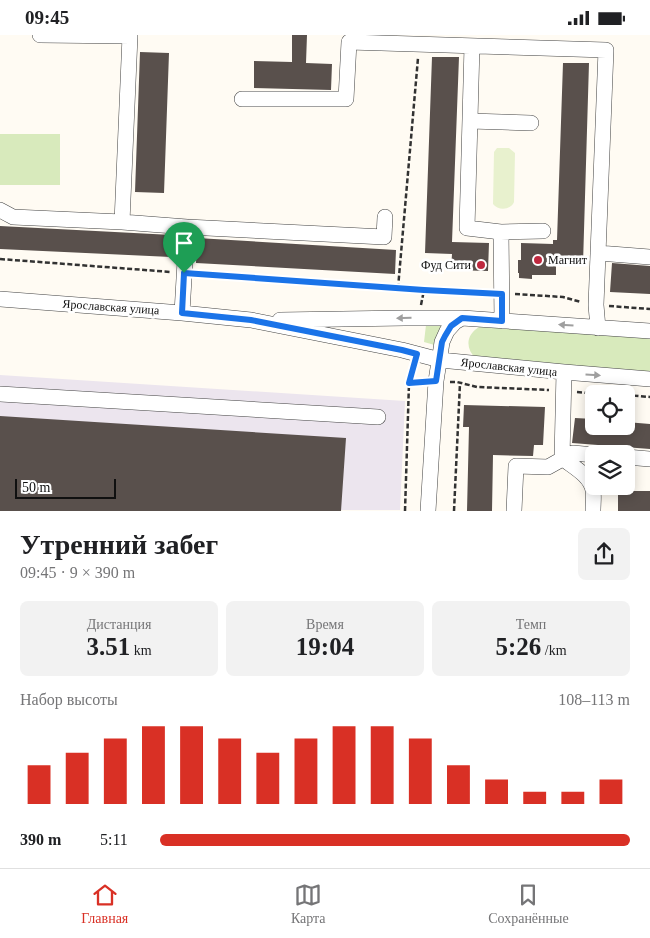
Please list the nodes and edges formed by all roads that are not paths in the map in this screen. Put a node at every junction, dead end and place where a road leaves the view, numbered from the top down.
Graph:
1 (40, 35) edge
2 (472, 46) junction
3 (242, 99) dead end
4 (470, 121) junction
5 (531, 123) dead end
6 (0, 210) edge
7 (385, 217) dead end
8 (122, 222) junction
9 (187, 227) junction
10 (543, 231) dead end
11 (501, 232) junction
12 (598, 253) junction
13 (650, 257) edge
14 (0, 299) edge
15 (182, 313) junction
16 (462, 318) junction
17 (251, 320) junction
18 (502, 321) junction
19 (598, 327) junction
20 (650, 331) edge
21 (440, 360) junction
22 (564, 373) junction
23 (650, 379) edge
24 (0, 394) edge
25 (378, 417) dead end
26 (585, 454) edge
27 (562, 458) junction
28 (635, 458) edge
29 (650, 459) edge
30 (428, 511) edge
31 (514, 511) edge
32 (593, 511) edge

1 - 8 street
2 - 3 street
2 - 4 street
2 - 12 street
4 - 5 street
4 - 11 street
6 - 8 street
7 - 9 street
8 - 9 street
9 - 15 street
10 - 11 street
11 - 18 street
12 - 13 street
12 - 19 street
14 - 15 street, Ярославская улица
15 - 17 street, Ярославская улица
16 -> 17 street, Ярославская улица
16 - 18 street, Ярославская улица
16 - 21 street
17 - 21 street, Ярославская улица
19 -> 18 street, Ярославская улица
19 - 20 street, Ярославская улица
21 - 22 street, Ярославская улица
21 - 30 street
22 -> 23 street, Ярославская улица
22 - 27 street
24 - 25 street
26 - 27 street
27 - 31 street
27 - 32 street
28 - 29 street

